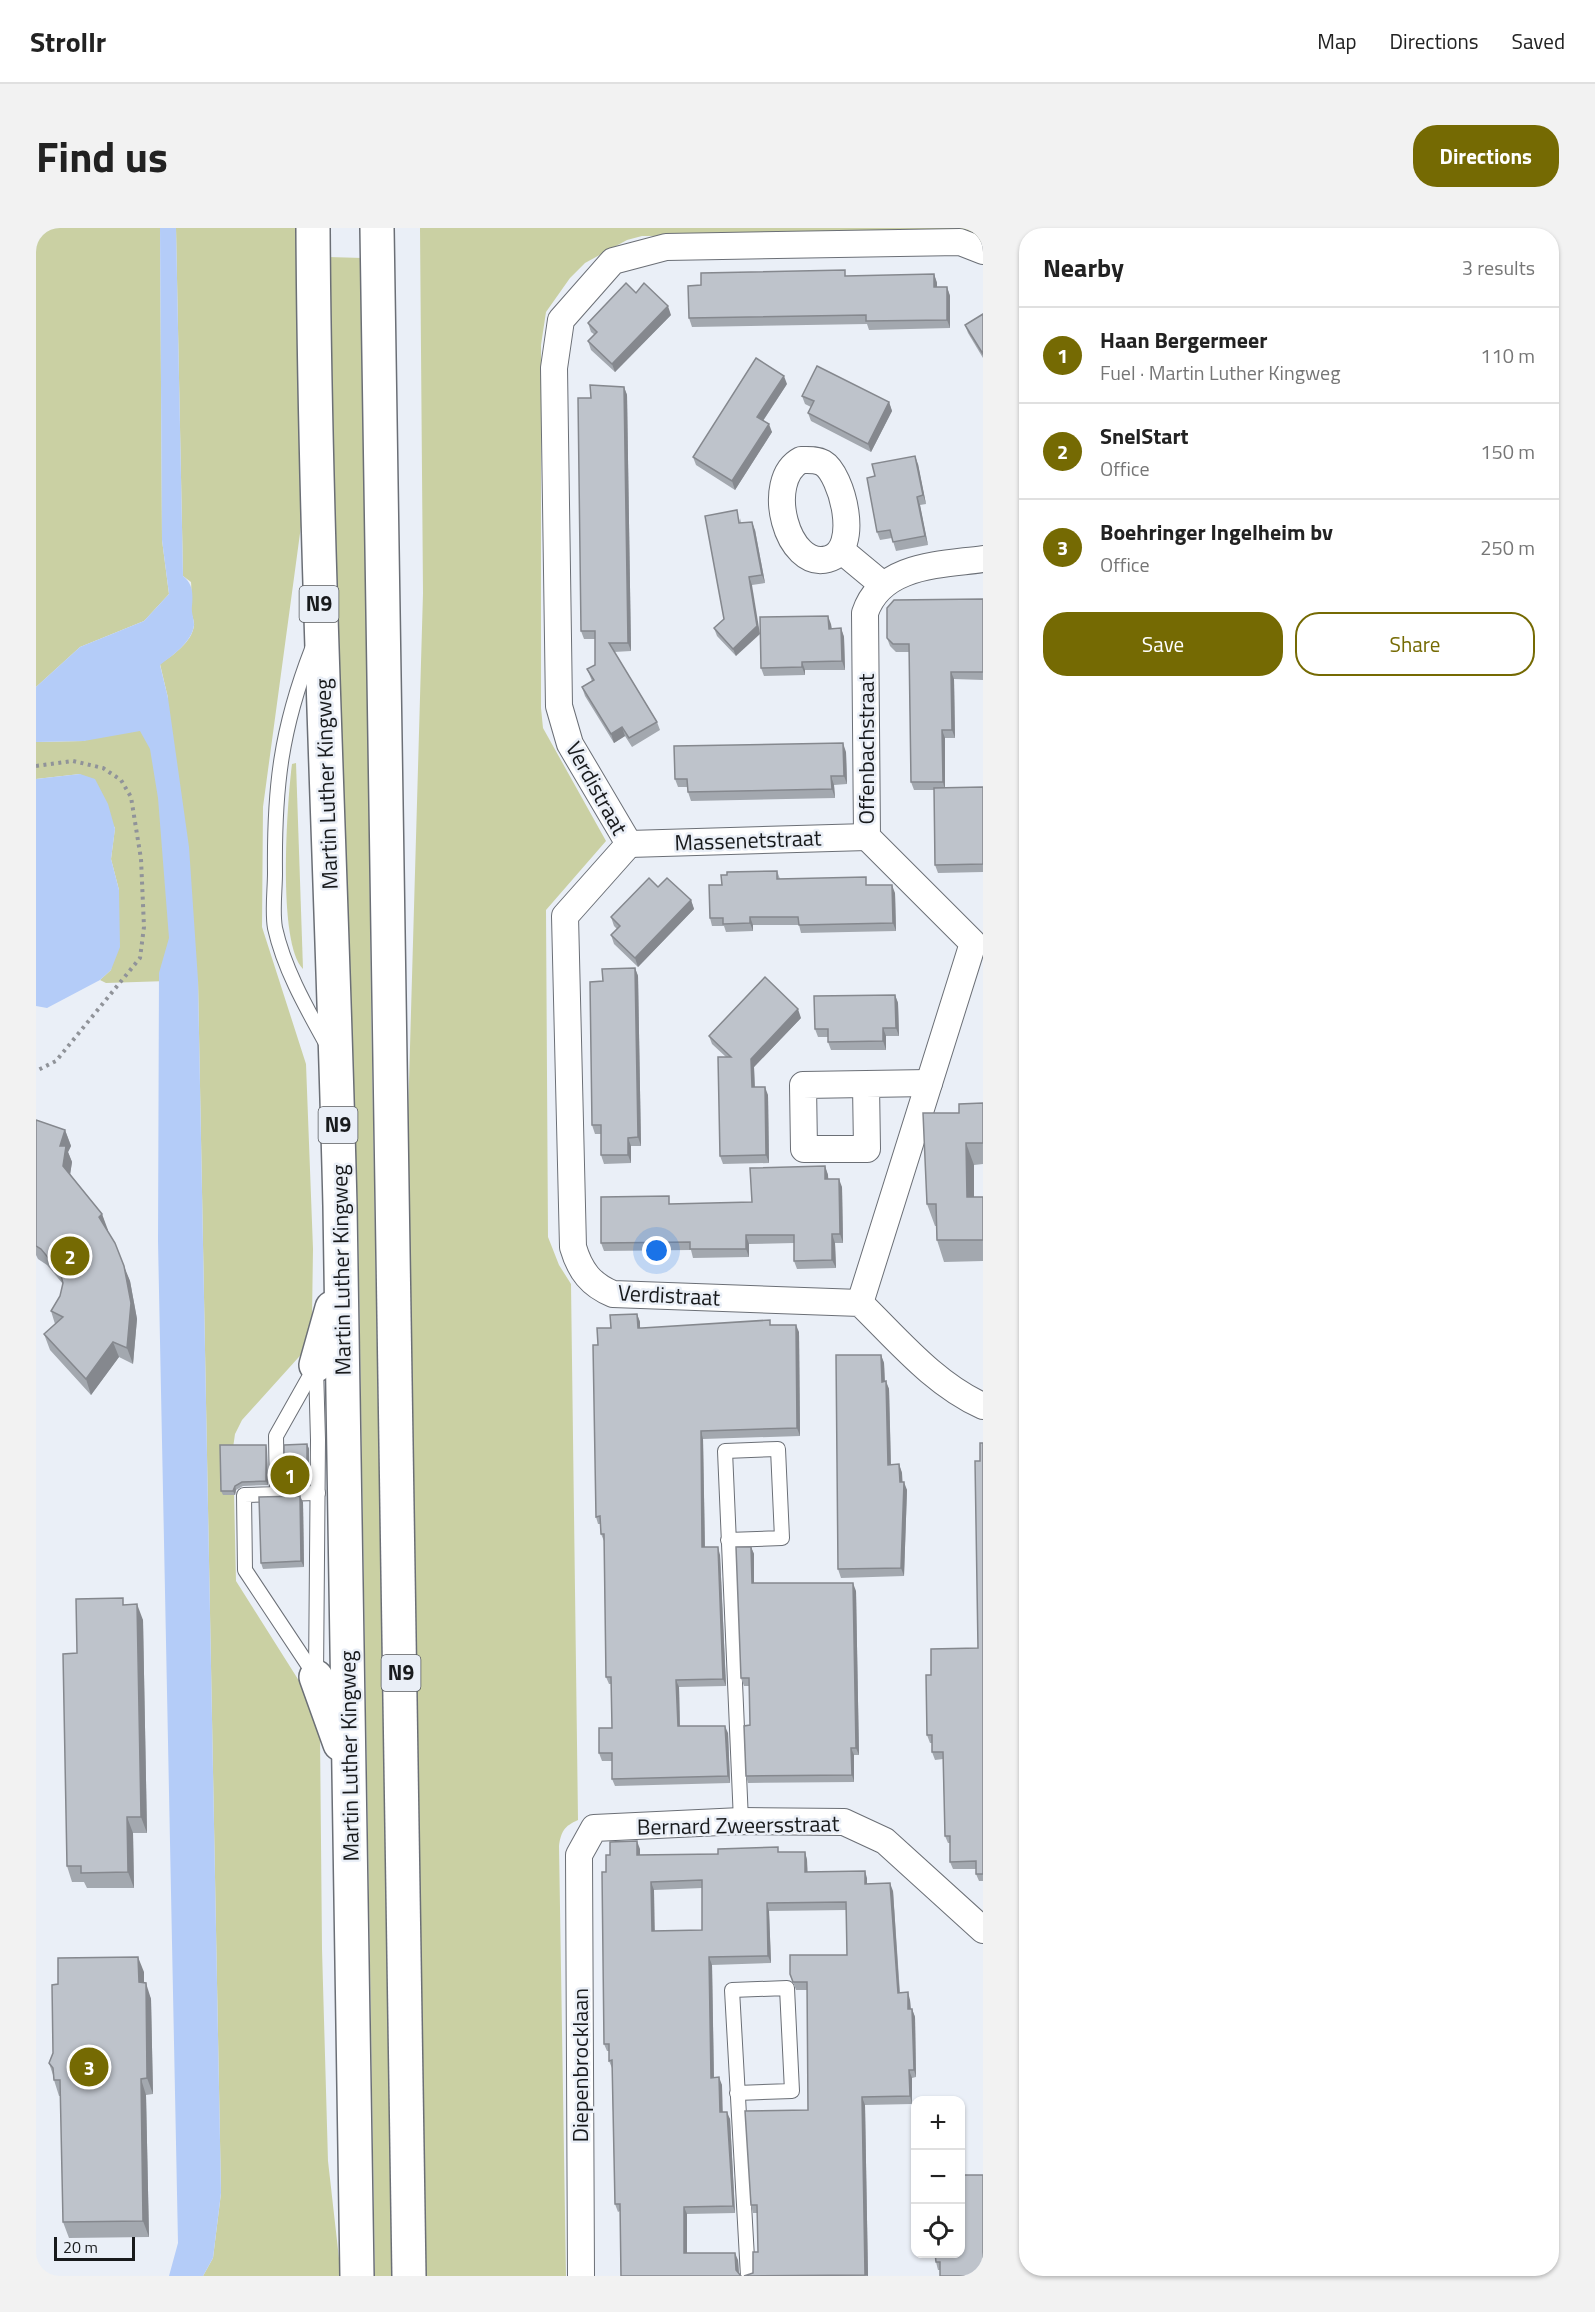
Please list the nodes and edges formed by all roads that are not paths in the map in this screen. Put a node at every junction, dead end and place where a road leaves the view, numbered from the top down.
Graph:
1 (313, 228) edge
2 (377, 228) edge
3 (983, 251) edge
4 (842, 551) dead end
5 (983, 559) edge
6 (883, 585) junction
7 (320, 630) junction
8 (867, 837) junction
9 (628, 844) junction
10 (978, 943) edge
11 (336, 1062) junction
12 (929, 1083) junction
13 (866, 1085) dead end
14 (342, 1271) junction
15 (860, 1304) junction
16 (316, 1365) junction
17 (983, 1406) edge
18 (318, 1493) junction
19 (278, 1494) junction
20 (728, 1540) junction
21 (316, 1677) junction
22 (349, 1768) junction
23 (741, 1821) junction
24 (579, 1854) joint
25 (983, 1930) edge
26 (737, 2093) junction
27 (357, 2276) edge
28 (409, 2276) edge
29 (581, 2276) edge
30 (748, 2276) edge

1 - 7 highway, Martin Luther Kingweg / N9
2 - 28 highway, N9
3 - 9 street, Verdistraat
4 - 6 street
5 - 6 street
6 - 8 street, Offenbachstraat
7 - 11 highway, Martin Luther Kingweg / N9
7 - 11 lane
8 - 9 street, Massenetstraat
8 - 10 street, Offenbachstraat
9 - 15 street, Verdistraat
10 - 12 street, Offenbachstraat
11 - 14 highway, Martin Luther Kingweg / N9
12 - 13 street
12 - 15 street, Offenbachstraat
14 - 16 highway, N9
14 - 22 highway, Martin Luther Kingweg / N9
15 - 17 street
16 - 18 lane, N9
16 - 19 lane, N9
18 - 19 lane, N9
18 - 21 lane, N9
19 - 21 lane, N9
20 - 20 lane
20 - 23 lane
21 - 22 highway, N9
22 - 27 highway, Martin Luther Kingweg / N9
23 - 24 street, Bernard Zweersstraat
23 - 25 street, Bernard Zweersstraat
24 - 29 street, Diepenbrocklaan
26 - 26 lane
26 - 30 lane

